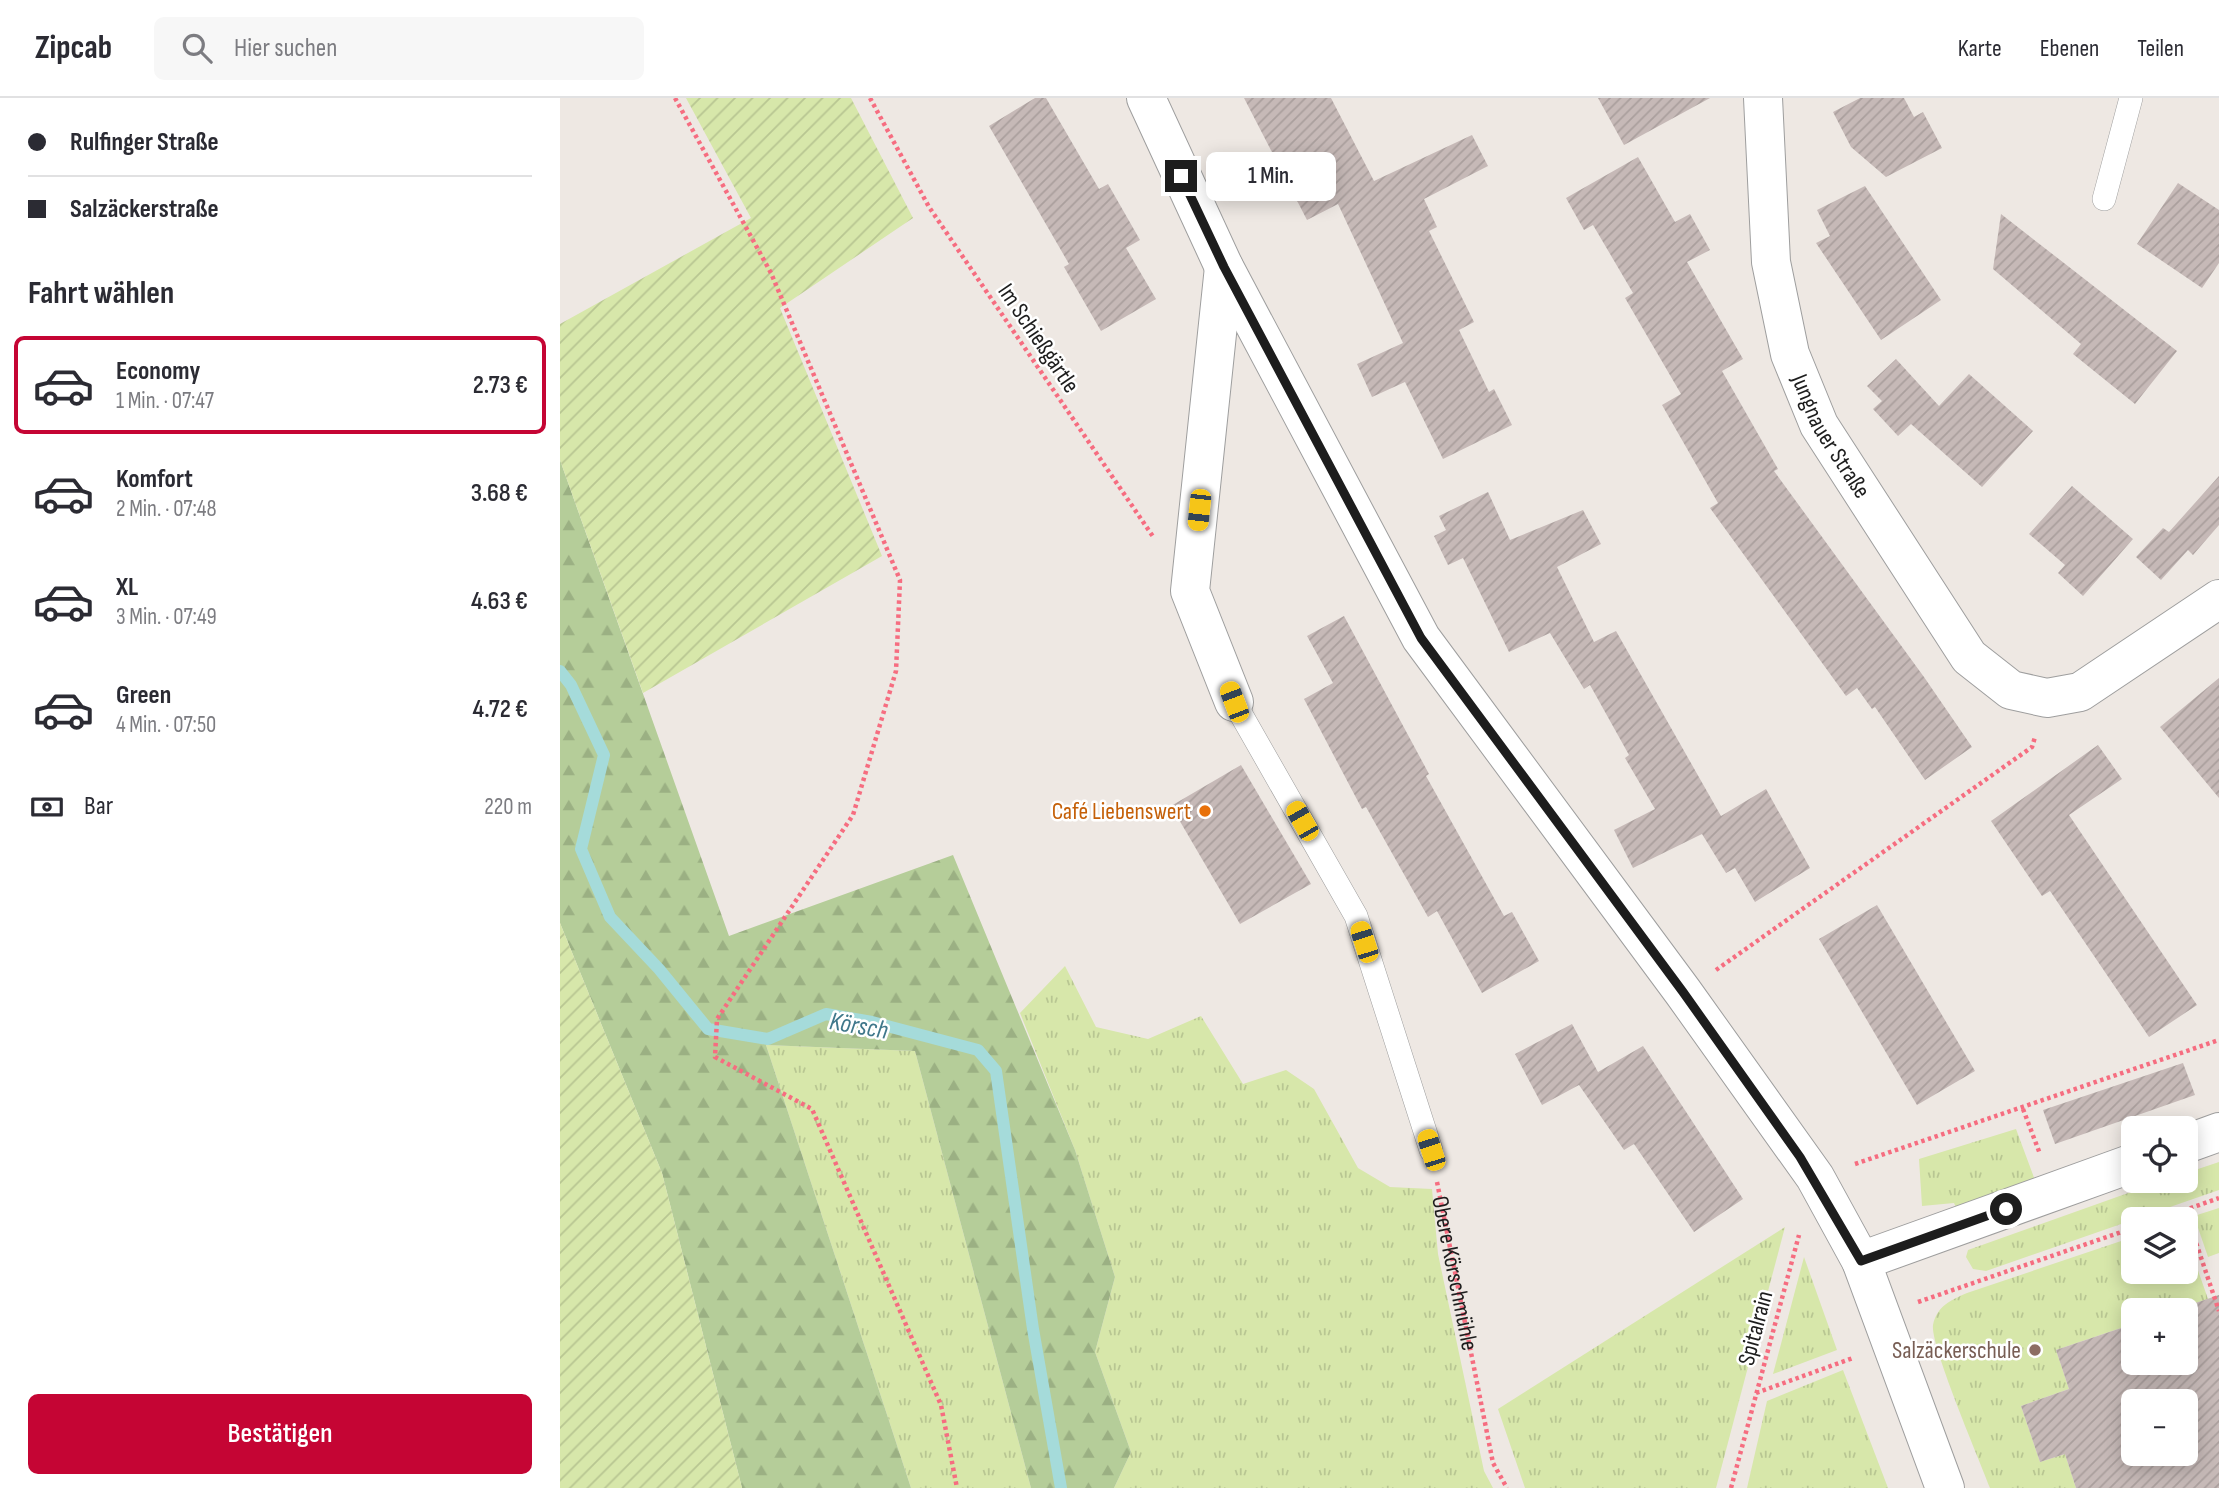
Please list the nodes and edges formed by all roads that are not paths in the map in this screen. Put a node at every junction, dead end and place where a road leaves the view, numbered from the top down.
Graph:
1 (1146, 98) edge
2 (1762, 98) edge
3 (2131, 98) edge
4 (2104, 199) dead end
5 (1224, 267) junction
6 (2219, 599) edge
7 (1234, 702) joint
8 (2219, 1132) edge
9 (2198, 1140) edge
10 (1431, 1150) road end
11 (2121, 1167) edge
12 (1861, 1261) junction
13 (1945, 1488) edge

1 - 5 street
2 - 6 street, Jungnauer Straße
3 - 4 lane
5 - 7 street
5 - 12 street
7 - 10 lane
8 - 9 street
11 - 12 street
12 - 13 street

